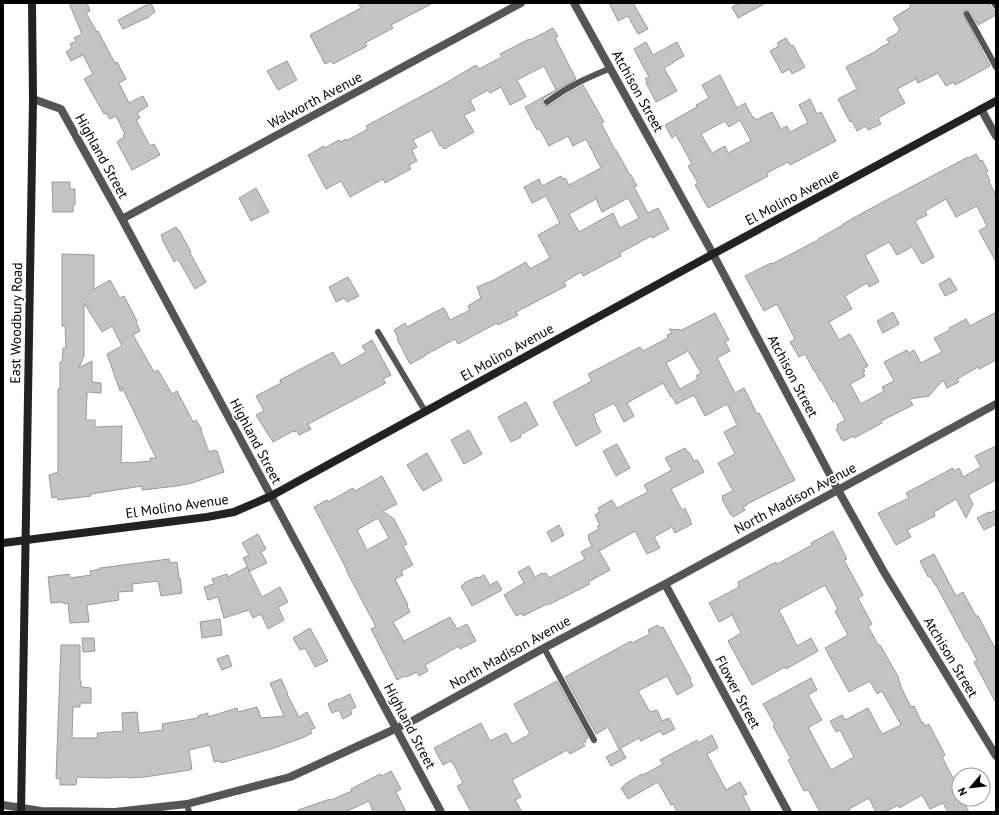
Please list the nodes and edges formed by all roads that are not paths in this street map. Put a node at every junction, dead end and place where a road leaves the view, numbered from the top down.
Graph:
1 (32, 3) edge
2 (521, 3) edge
3 (574, 3) edge
4 (994, 3) edge
5 (996, 6) edge
6 (967, 14) dead end
7 (996, 67) edge
8 (611, 68) junction
9 (33, 99) junction
10 (996, 101) edge
11 (547, 102) dead end
12 (981, 109) junction
13 (996, 136) edge
14 (122, 219) junction
15 (713, 254) junction
16 (378, 332) dead end
17 (996, 404) edge
18 (425, 411) junction
19 (838, 490) junction
20 (271, 496) junction
21 (26, 540) junction
22 (3, 543) edge
23 (665, 584) junction
24 (544, 648) junction
25 (396, 728) junction
26 (594, 740) dead end
27 (996, 756) edge
28 (3, 805) edge
29 (188, 808) edge
30 (21, 810) edge
31 (441, 812) edge
32 (788, 812) edge

1 - 9 street, East Woodbury Road
2 - 14 street, Walworth Avenue
3 - 8 street, Atchison Street
4 - 5 lane
6 - 7 lane
8 - 11 lane
8 - 15 street, Atchison Street
9 - 14 street, Highland Street
9 - 21 street, East Woodbury Road
10 - 12 street, El Molino Avenue
12 - 13 street
12 - 15 street, El Molino Avenue
14 - 20 street, Highland Street
15 - 18 street, El Molino Avenue
15 - 19 street, Atchison Street
16 - 18 lane
17 - 19 street, North Madison Avenue
18 - 20 street, El Molino Avenue
19 - 23 street, North Madison Avenue
19 - 27 street, Atchison Street
20 - 21 street, El Molino Avenue
20 - 25 street, Highland Street
21 - 22 street, El Molino Avenue
21 - 30 street, East Woodbury Road
23 - 24 street, North Madison Avenue
23 - 32 street, Flower Street
24 - 25 street, North Madison Avenue
24 - 26 lane
25 - 29 street, North Madison Avenue
25 - 31 street, Highland Street
28 - 30 street, North Madison Avenue
29 - 30 street, North Madison Avenue

